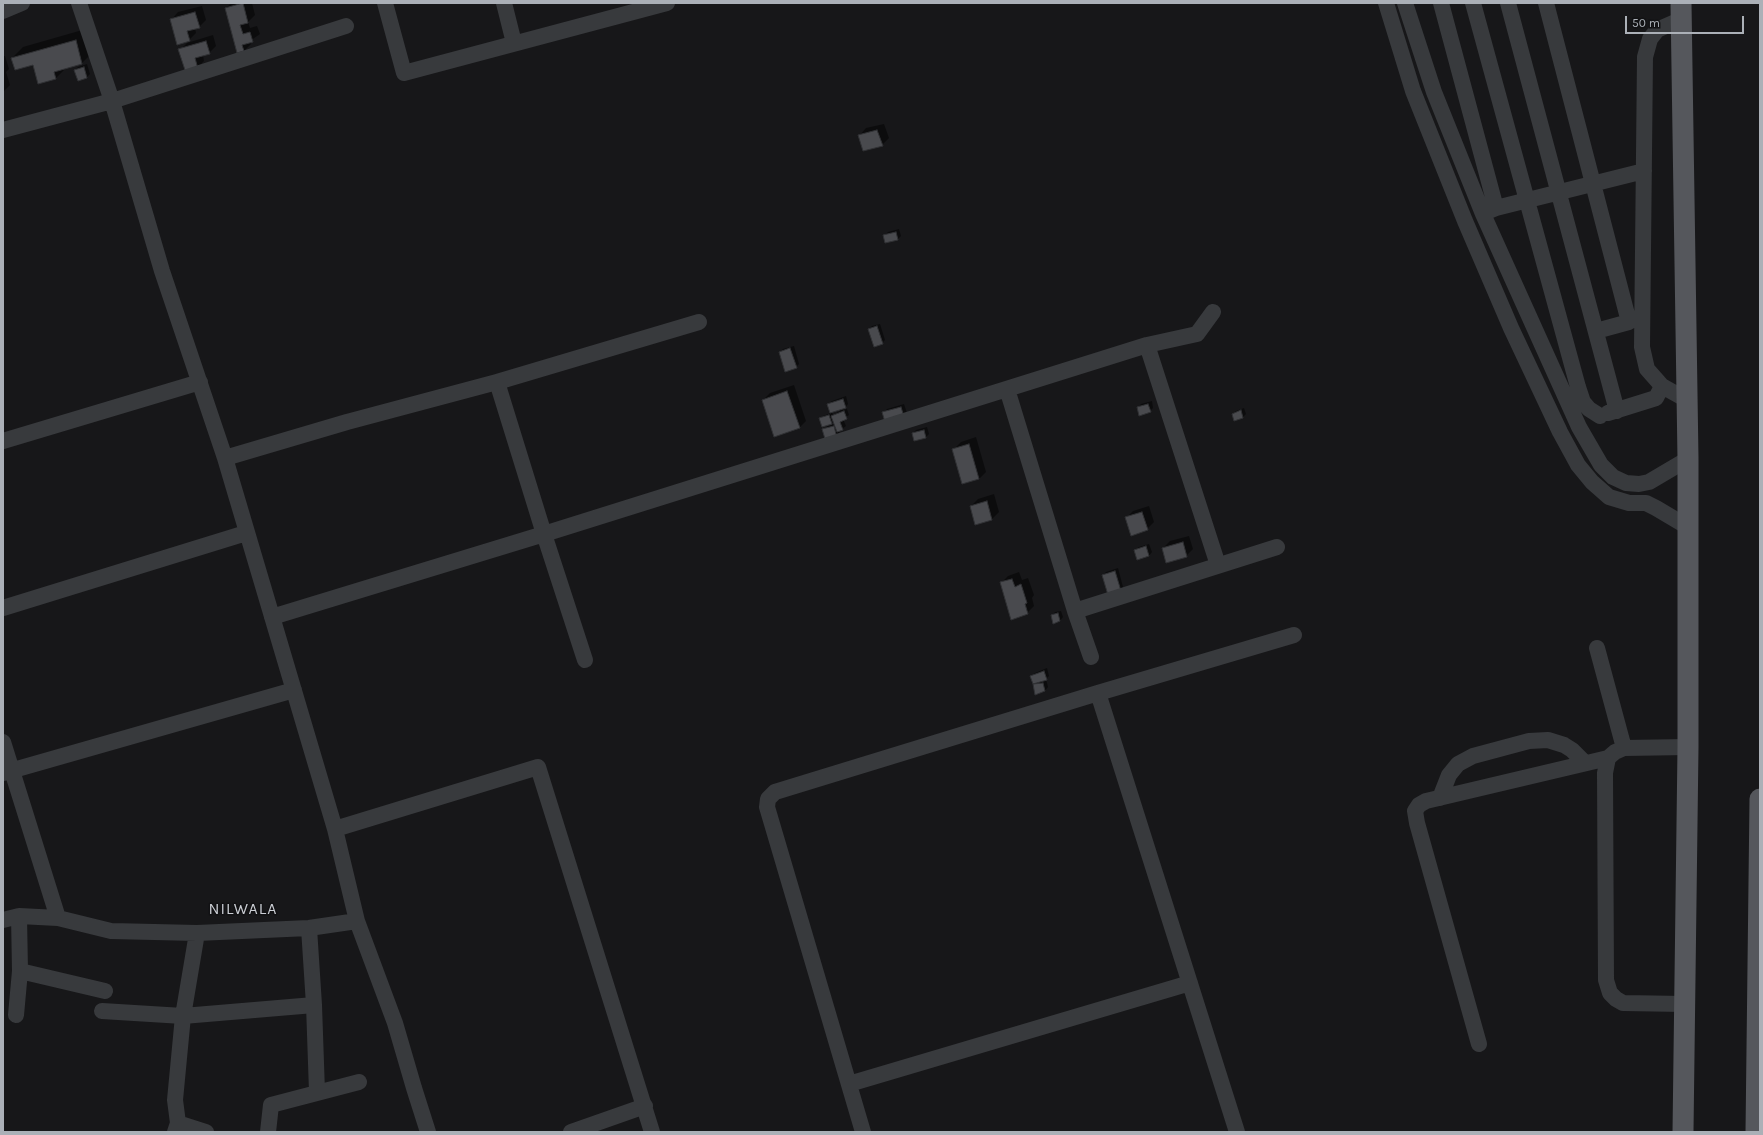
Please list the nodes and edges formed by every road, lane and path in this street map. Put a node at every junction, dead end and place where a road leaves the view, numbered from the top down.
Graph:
1 (22, 3) edge
2 (80, 3) edge
3 (385, 3) edge
4 (504, 3) edge
5 (667, 3) edge
6 (1386, 3) edge
7 (1405, 3) edge
8 (1441, 3) edge
9 (1473, 3) edge
10 (1508, 3) edge
11 (1546, 3) edge
12 (623, 8) edge
13 (3, 11) edge
14 (1682, 11) edge
15 (346, 26) dead end
16 (514, 43) junction
17 (112, 101) junction
18 (3, 130) edge
19 (1644, 172) junction
20 (1593, 184) junction
21 (1559, 193) junction
22 (1528, 200) junction
23 (1490, 211) junction
24 (1213, 312) dead end
25 (699, 322) dead end
26 (1636, 323) junction
27 (1596, 331) junction
28 (1147, 345) junction
29 (200, 382) junction
30 (497, 382) junction
31 (1662, 386) junction
32 (1007, 389) junction
33 (1687, 400) junction
34 (1617, 411) junction
35 (1600, 416) junction
36 (1579, 427) junction
37 (3, 442) edge
38 (224, 458) junction
39 (1688, 460) junction
40 (1688, 527) junction
41 (246, 533) junction
42 (544, 534) junction
43 (1277, 547) dead end
44 (1218, 565) junction
45 (3, 608) edge
46 (1075, 611) junction
47 (272, 617) junction
48 (1294, 635) dead end
49 (1598, 648) dead end
50 (1091, 657) dead end
51 (585, 660) dead end
52 (294, 690) junction
53 (1098, 693) junction
54 (3, 742) edge
55 (1688, 747) junction
56 (1624, 748) junction
57 (1608, 758) junction
58 (1585, 763) junction
59 (7, 772) edge
60 (1440, 798) junction
61 (1760, 799) edge
62 (335, 829) junction
63 (20, 916) junction
64 (58, 918) junction
65 (3, 920) edge
66 (357, 921) junction
67 (309, 928) junction
68 (197, 933) junction
69 (20, 972) junction
70 (1190, 983) junction
71 (105, 991) dead end
72 (1684, 1004) junction
73 (314, 1005) junction
74 (102, 1011) dead end
75 (16, 1015) dead end
76 (183, 1016) junction
77 (1479, 1044) dead end
78 (359, 1082) dead end
79 (849, 1084) junction
80 (317, 1092) junction
81 (645, 1106) junction
82 (177, 1128) edge
83 (206, 1132) edge
84 (268, 1132) edge
85 (428, 1132) edge
86 (571, 1132) edge
87 (652, 1132) edge
88 (863, 1132) edge
89 (1237, 1132) edge
90 (1683, 1132) edge
91 (1756, 1132) edge

1 - 13 street
2 - 17 street
3 - 16 street
4 - 16 street
5 - 12 street
6 - 40 street
7 - 23 street
8 - 23 street
9 - 22 street
10 - 21 street
11 - 20 street
12 - 16 street
14 - 19 street
14 - 33 main road
15 - 17 street
17 - 18 street
17 - 29 street
19 - 20 street
19 - 26 street
20 - 21 street
20 - 26 street
21 - 22 street
21 - 27 street
22 - 23 street
22 - 35 street
23 - 36 street
24 - 28 street
25 - 30 street
26 - 27 street
26 - 31 street
27 - 34 street
28 - 32 street
28 - 44 street
29 - 37 street
29 - 38 street
30 - 38 street
30 - 42 street
31 - 33 street
31 - 34 street
32 - 42 street
32 - 46 street
33 - 39 main road
34 - 35 street
35 - 36 street
36 - 39 street
38 - 41 street
39 - 40 main road
40 - 55 main road
41 - 45 street
41 - 47 street
42 - 47 street
42 - 51 street
43 - 44 street
44 - 46 street
46 - 50 street
47 - 52 street
48 - 53 street
49 - 56 street
52 - 59 street
52 - 62 street
53 - 70 street
53 - 79 street
54 - 59 street
55 - 56 street
55 - 72 main road
56 - 57 street
57 - 58 street
57 - 72 street
58 - 60 street
58 - 60 street
59 - 64 street
60 - 77 street
61 - 91 main road
62 - 66 street
62 - 81 street
63 - 64 street
63 - 65 street
63 - 69 street
64 - 68 street
66 - 67 street
66 - 85 street
67 - 68 street
67 - 73 street
68 - 76 street
69 - 71 street
69 - 75 street
70 - 79 street
70 - 89 street
72 - 90 main road
73 - 76 street
73 - 80 street
74 - 76 street
76 - 82 street
78 - 80 street
79 - 88 street
80 - 84 street
81 - 86 street
81 - 87 street
82 - 83 street

